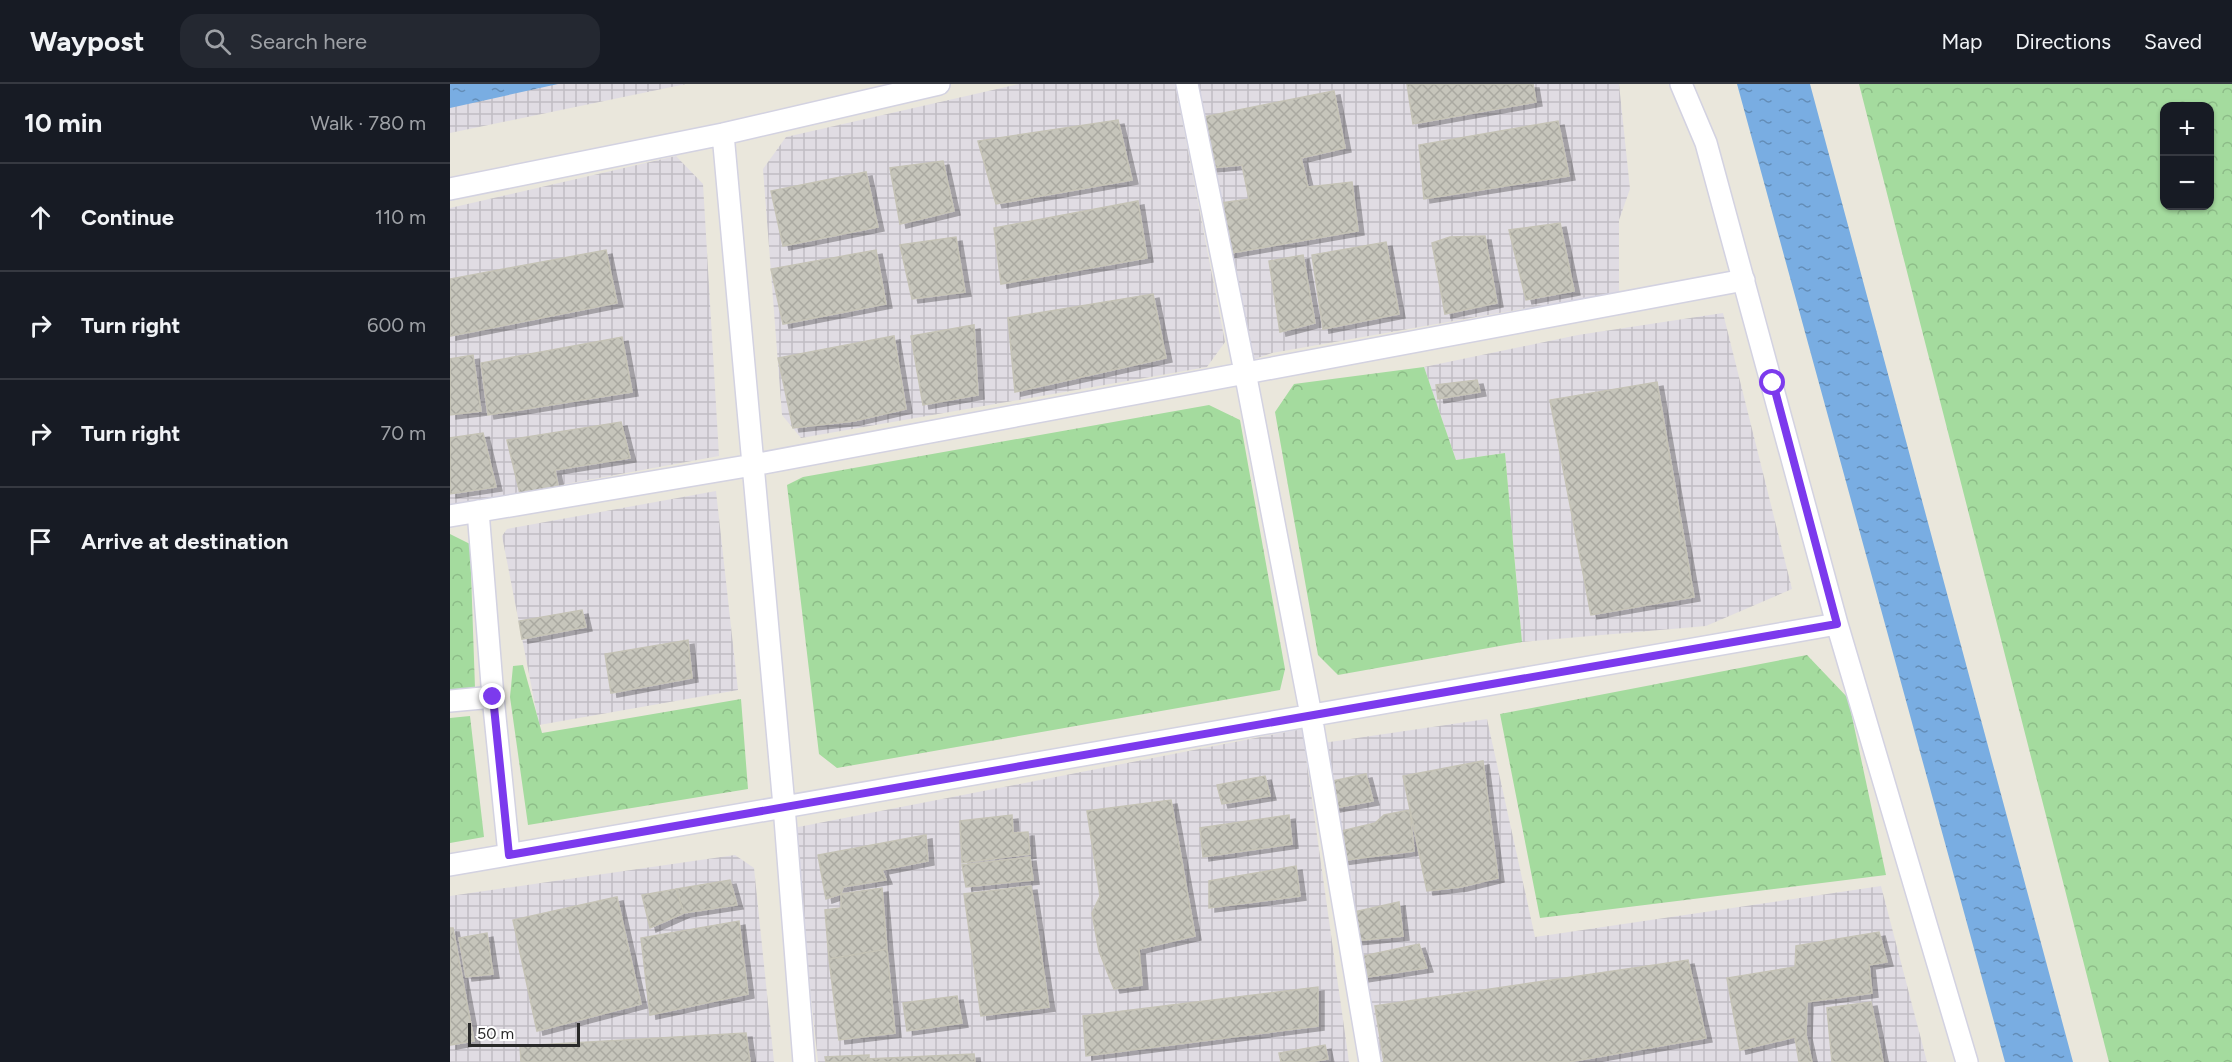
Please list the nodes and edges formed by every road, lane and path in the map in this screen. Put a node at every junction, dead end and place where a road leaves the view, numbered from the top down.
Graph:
1 (939, 84) edge
2 (1187, 84) edge
3 (1681, 84) edge
4 (723, 134) junction
5 (450, 189) edge
6 (1744, 280) junction
7 (1245, 372) junction
8 (753, 465) junction
9 (478, 511) junction
10 (450, 516) edge
11 (1837, 624) junction
12 (493, 697) junction
13 (450, 701) edge
14 (1311, 715) junction
15 (784, 806) junction
16 (509, 855) junction
17 (450, 865) edge
18 (804, 1062) edge
19 (1370, 1062) edge
20 (1967, 1062) edge

1 - 4 street
2 - 7 street
3 - 6 street
4 - 5 street
4 - 8 street
6 - 7 street
6 - 11 street
7 - 8 street
7 - 14 street
8 - 9 street
8 - 15 street
9 - 10 street
9 - 12 street
11 - 14 street
11 - 20 street
12 - 13 street
12 - 16 street
14 - 15 street
14 - 19 street
15 - 16 street
15 - 18 street
16 - 17 street

